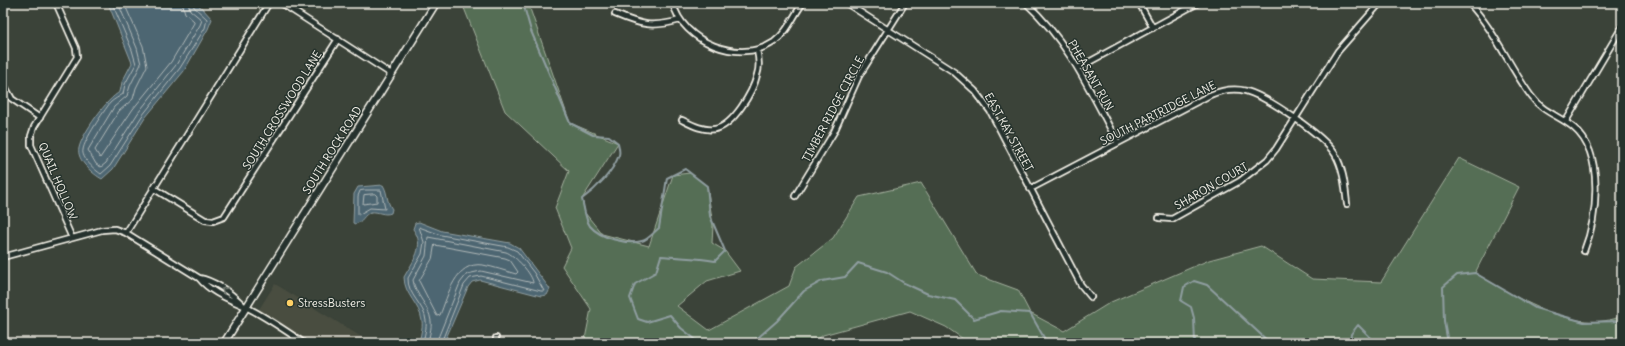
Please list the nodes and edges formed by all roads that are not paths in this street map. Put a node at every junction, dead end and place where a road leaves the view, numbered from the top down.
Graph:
1 (56, 3) edge
2 (269, 3) edge
3 (281, 3) edge
4 (436, 3) edge
5 (673, 3) edge
6 (803, 3) edge
7 (846, 3) edge
8 (905, 3) edge
9 (1026, 3) edge
10 (1139, 3) edge
11 (1198, 3) edge
12 (1380, 3) edge
13 (1469, 3) edge
14 (615, 14) dead end
15 (680, 20) junction
16 (1622, 27) edge
17 (1153, 28) junction
18 (888, 30) junction
19 (338, 39) junction
20 (757, 50) junction
21 (1078, 68) junction
22 (391, 74) junction
23 (3, 83) edge
24 (40, 118) junction
25 (1295, 119) junction
26 (682, 120) dead end
27 (1566, 121) junction
28 (1118, 143) junction
29 (153, 188) junction
30 (1030, 189) junction
31 (795, 196) dead end
32 (1347, 204) dead end
33 (1159, 218) dead end
34 (126, 233) junction
35 (72, 238) junction
36 (1584, 251) dead end
37 (3, 257) edge
38 (1091, 297) dead end
39 (246, 307) junction
40 (224, 343) edge
41 (304, 343) edge

1 - 24 street, QUAIL HOLLOW
2 - 29 street
3 - 19 street
4 - 22 main road, SOUTH ROCK ROAD
5 - 15 street
6 - 20 street
7 - 18 street, EAST KAY STREET
8 - 18 street, TIMBER RIDGE CIRCLE
9 - 21 street, PHEASANT RUN
10 - 17 street
11 - 17 street
12 - 25 street, SHARON COURT
13 - 27 street
14 - 15 street
15 - 20 street
16 - 27 street
17 - 21 street
18 - 30 street, EAST KAY STREET
18 - 31 street, TIMBER RIDGE CIRCLE
19 - 22 street
19 - 29 street, SOUTH CROSSWOOD LANE
20 - 26 street
21 - 28 street, PHEASANT RUN
22 - 39 main road, SOUTH ROCK ROAD
23 - 24 street
24 - 35 street, QUAIL HOLLOW
25 - 28 street, SOUTH PARTRIDGE LANE
25 - 32 street, SOUTH PARTRIDGE LANE
25 - 33 street, SHARON COURT
27 - 36 street
28 - 30 street, SOUTH PARTRIDGE LANE
29 - 34 street
30 - 38 street, EAST KAY STREET
34 - 35 street
34 - 39 street
35 - 37 street
39 - 40 main road, SOUTH ROCK ROAD
39 - 41 street

